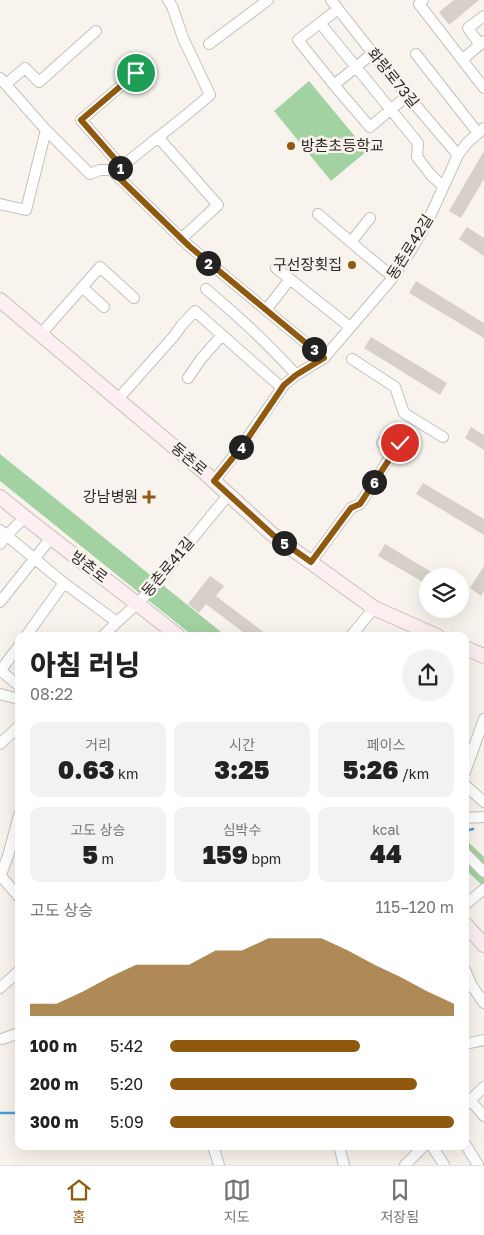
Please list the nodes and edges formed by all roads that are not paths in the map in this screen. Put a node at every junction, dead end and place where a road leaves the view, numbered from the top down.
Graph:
1 (168, 0) edge
2 (268, 0) edge
3 (331, 0) edge
4 (419, 1) edge
5 (338, 9) junction
6 (484, 16) edge
7 (320, 24) junction
8 (96, 31) dead end
9 (482, 43) edge
10 (209, 44) dead end
11 (373, 53) junction
12 (416, 54) dead end
13 (462, 60) junction
14 (356, 67) junction
15 (136, 73) dead end
16 (3, 81) edge
17 (334, 84) junction
18 (484, 88) edge
19 (407, 96) junction
20 (390, 110) junction
21 (46, 130) junction
22 (481, 131) edge
23 (158, 137) junction
24 (458, 155) junction
25 (118, 170) junction
26 (443, 186) junction
27 (0, 204) edge
28 (318, 214) dead end
29 (370, 218) dead end
30 (181, 239) junction
31 (351, 242) junction
32 (276, 268) dead end
33 (393, 277) junction
34 (290, 279) junction
35 (82, 287) junction
36 (206, 289) dead end
37 (134, 298) dead end
38 (0, 300) edge
39 (104, 307) dead end
40 (266, 310) junction
41 (350, 327) junction
42 (41, 334) junction
43 (222, 335) junction
44 (324, 358) junction
45 (352, 359) dead end
46 (296, 375) junction
47 (188, 378) dead end
48 (282, 388) junction
49 (118, 399) junction
50 (443, 437) dead end
51 (394, 451) dead end
52 (214, 481) junction
53 (229, 494) junction
54 (0, 497) edge
55 (25, 517) junction
56 (2, 537) edge
57 (51, 538) junction
58 (34, 558) junction
59 (311, 562) junction
60 (64, 583) junction
61 (0, 602) edge
62 (138, 603) junction
63 (374, 608) junction
64 (117, 622) junction
65 (29, 632) edge
66 (107, 632) edge
67 (168, 632) edge
68 (354, 632) edge
69 (428, 632) edge
70 (15, 651) edge
71 (469, 651) edge
72 (484, 656) edge
73 (0, 670) edge
74 (15, 683) edge
75 (0, 694) edge
76 (15, 698) edge
77 (484, 719) edge
78 (15, 730) edge
79 (0, 744) edge
80 (469, 761) edge
81 (469, 789) edge
82 (484, 802) edge
83 (484, 817) edge
84 (469, 818) edge
85 (15, 842) edge
86 (13, 855) edge
87 (469, 857) edge
88 (483, 871) edge
89 (0, 876) edge
90 (484, 889) edge
91 (15, 893) edge
92 (469, 902) edge
93 (469, 928) edge
94 (484, 945) edge
95 (15, 974) edge
96 (469, 979) edge
97 (0, 988) edge
98 (484, 1003) edge
99 (15, 1034) edge
100 (2, 1039) dead end
101 (484, 1040) edge
102 (469, 1043) edge
103 (484, 1087) edge
104 (469, 1101) edge
105 (469, 1105) edge
106 (484, 1116) edge
107 (214, 1150) edge
108 (340, 1150) edge
109 (420, 1150) edge
110 (435, 1150) edge
111 (469, 1150) edge
112 (218, 1165) edge
113 (344, 1165) edge
114 (405, 1165) edge
115 (444, 1165) edge
116 (478, 1165) edge

1 - 23 street
2 - 10 street
3 - 5 street, 화랑로73길
4 - 13 street
5 - 7 street
5 - 11 street, 화랑로73길
6 - 9 street
7 - 14 street
7 - 17 street
8 - 16 street
9 - 13 street
11 - 14 street
11 - 19 street, 화랑로73길
12 - 22 street
13 - 18 street
14 - 17 street
14 - 20 street
15 - 25 street
16 - 21 street
17 - 20 street
19 - 20 street
19 - 24 street, 화랑로73길
20 - 26 street
21 - 25 street
21 - 27 street
22 - 24 street, 동촌로42길
23 - 25 street
23 - 30 street
24 - 26 street, 동촌로42길
25 - 30 street
26 - 33 street, 동촌로42길
28 - 31 street
29 - 31 street
30 - 40 street
31 - 33 street
32 - 34 street
33 - 41 street, 동촌로42길
34 - 40 street
34 - 41 street
35 - 37 street
35 - 39 street
35 - 42 street
36 - 46 street
38 - 42 main road, 동촌로
40 - 44 street
41 - 44 street, 동촌로42길
42 - 49 main road, 동촌로
43 - 47 street
43 - 48 street
43 - 49 street
44 - 46 street, 동촌로42길
45 - 50 street
46 - 48 street, 동촌로42길
48 - 52 street, 동촌로42길
49 - 52 main road, 동촌로
51 - 59 street
52 - 53 main road, 동촌로
53 - 59 main road, 동촌로
53 - 62 street, 동촌로41길
54 - 55 main road, 방촌로
55 - 56 street
55 - 57 main road, 방촌로
56 - 58 street
57 - 58 street
57 - 62 main road, 방촌로
58 - 60 street
58 - 61 street
59 - 63 main road, 동촌로
60 - 64 street
60 - 65 street
62 - 64 street, 동촌로41길
62 - 67 main road, 방촌로
63 - 68 street
63 - 69 main road, 동촌로
64 - 66 street, 동촌로41길
70 - 73 street
71 - 72 main road
73 - 74 street
75 - 76 street
77 - 80 street
78 - 79 street
81 - 82 street
83 - 84 street
85 - 86 street
86 - 89 street
87 - 88 street
89 - 91 street
90 - 92 street
93 - 94 main road
95 - 97 street
96 - 98 street
99 - 100 street
101 - 102 street
103 - 104 street
105 - 106 street
107 - 112 street
108 - 113 street
109 - 114 street
110 - 115 street
111 - 116 street

